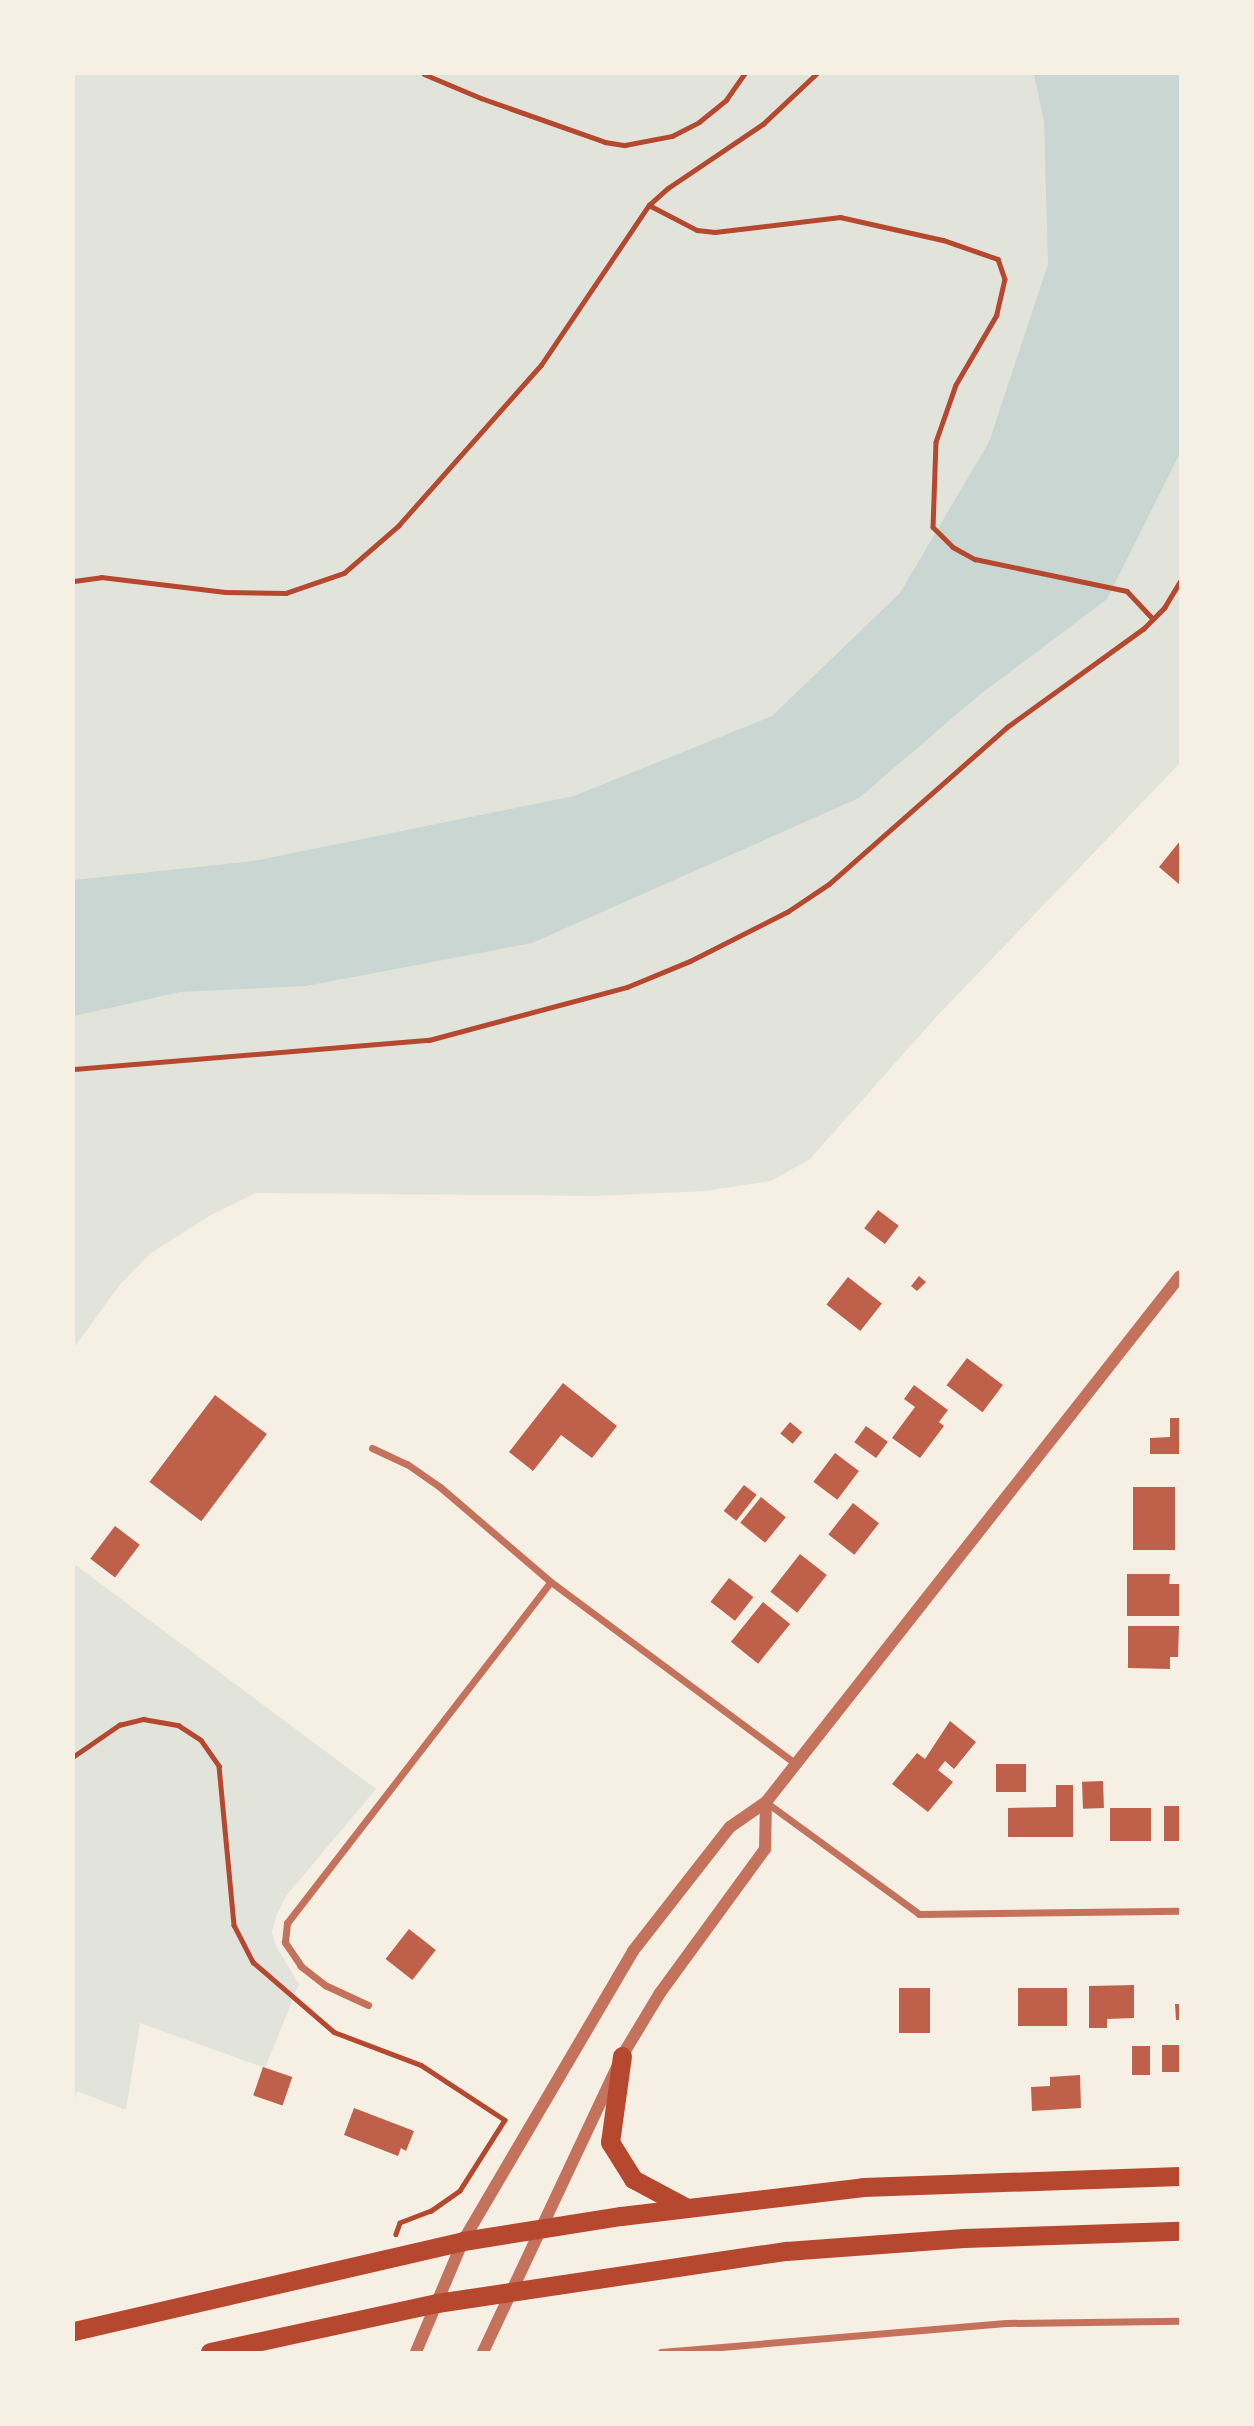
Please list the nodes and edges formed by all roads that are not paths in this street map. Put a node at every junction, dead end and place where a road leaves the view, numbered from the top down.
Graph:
1 (1181, 1276) edge
2 (372, 1448) dead end
3 (551, 1582) junction
4 (796, 1765) junction
5 (766, 1802) junction
6 (1181, 1911) edge
7 (368, 2005) dead end
8 (622, 2056) junction
9 (1181, 2176) edge
10 (685, 2207) junction
11 (538, 2229) junction
12 (1181, 2231) edge
13 (463, 2241) junction
14 (513, 2294) junction
15 (437, 2302) junction
16 (1181, 2321) edge
17 (74, 2331) edge
18 (210, 2353) edge
19 (416, 2353) edge
20 (483, 2353) edge
21 (662, 2353) edge

1 - 4 street
2 - 3 street
3 - 4 street
3 - 7 street
4 - 5 street
5 - 6 street
5 - 8 street
5 - 13 street
8 - 10 highway
8 - 11 street
9 - 10 highway
10 - 11 highway
11 - 13 highway
11 - 14 street
12 - 14 highway
13 - 15 street
13 - 17 highway
14 - 15 highway
14 - 20 street
15 - 18 highway
15 - 19 street
16 - 21 street

